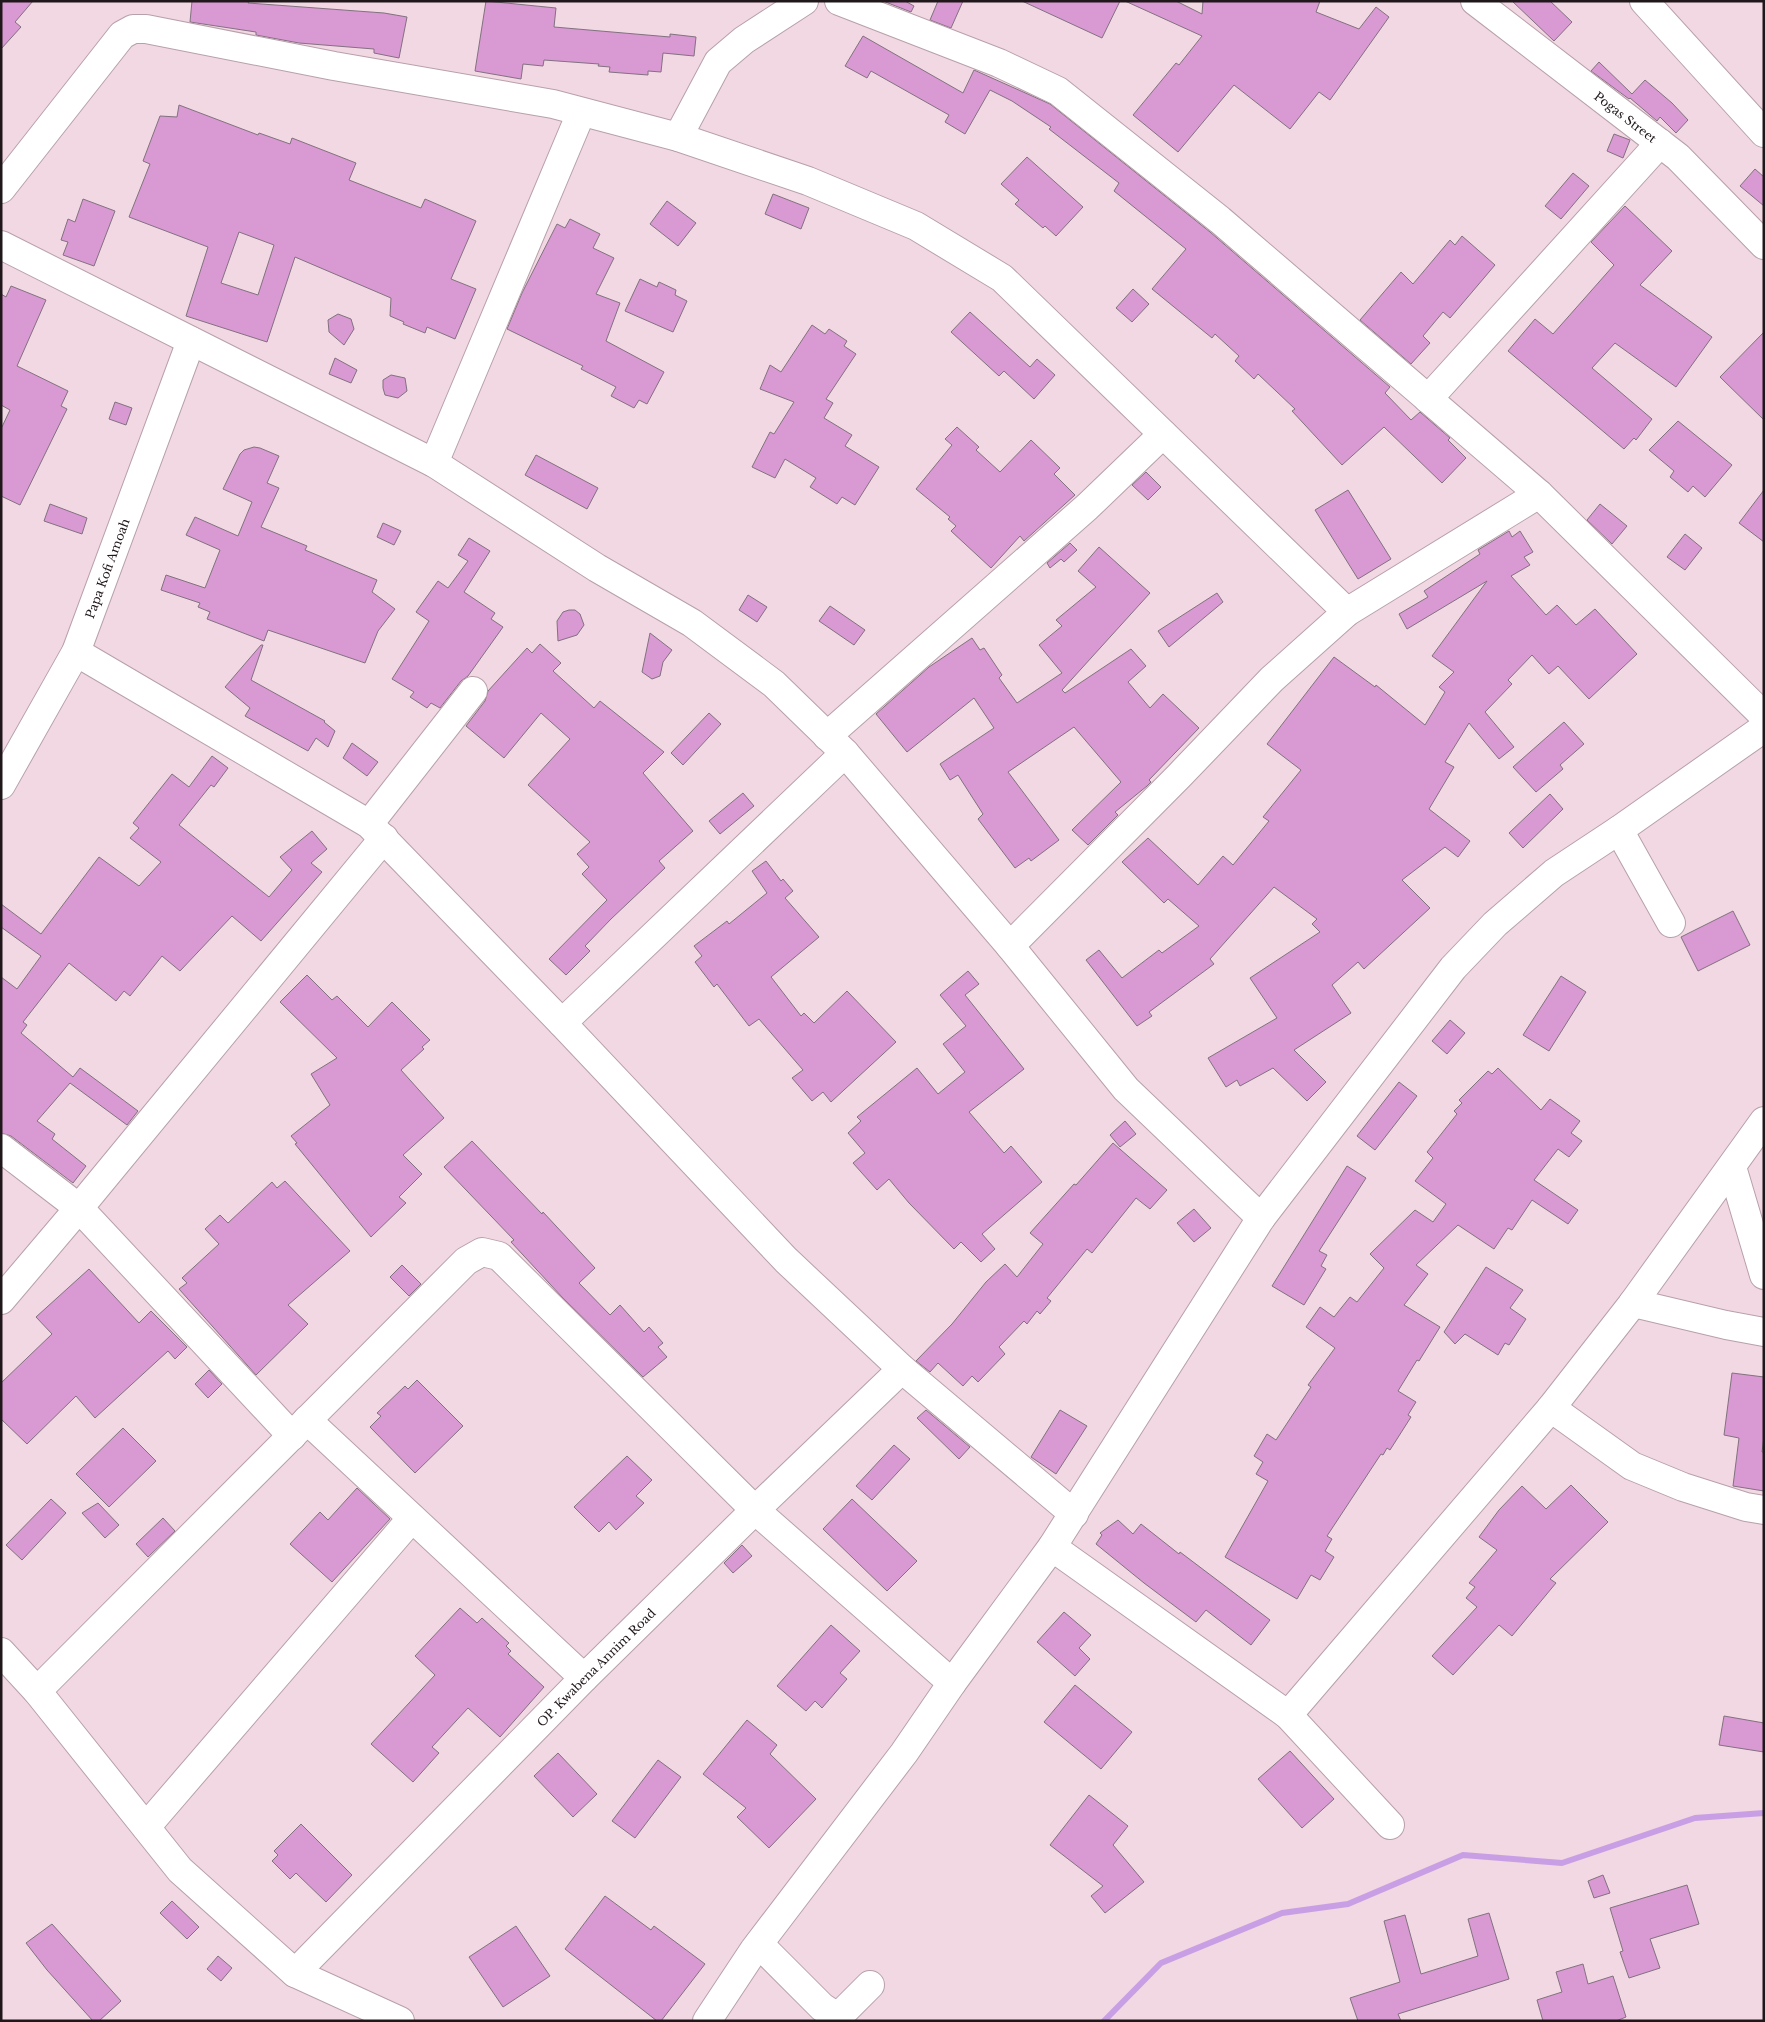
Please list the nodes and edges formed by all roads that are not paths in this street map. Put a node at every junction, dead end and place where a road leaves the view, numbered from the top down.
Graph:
1 (804, 1) edge
2 (839, 1) edge
3 (1475, 1) edge
4 (1644, 1) edge
5 (581, 113) junction
6 (1764, 133) edge
7 (678, 137) junction
8 (1660, 143) junction
9 (1, 189) edge
10 (1, 245) edge
11 (1764, 245) edge
12 (191, 341) junction
13 (1428, 399) junction
14 (1163, 434) junction
15 (434, 462) junction
16 (1539, 494) junction
17 (1347, 612) junction
18 (76, 652) junction
19 (473, 691) dead end
20 (1764, 716) edge
21 (1764, 728) edge
22 (836, 744) junction
23 (1, 785) edge
24 (1618, 830) junction
25 (376, 831) junction
26 (1671, 923) dead end
27 (1010, 946) junction
28 (562, 1023) junction
29 (1764, 1121) edge
30 (1, 1148) edge
31 (1732, 1167) junction
32 (79, 1208) junction
33 (1261, 1218) junction
34 (1764, 1274) edge
35 (1, 1300) edge
36 (1633, 1303) junction
37 (1764, 1332) edge
38 (902, 1369) junction
39 (1551, 1408) junction
40 (300, 1428) junction
41 (755, 1510) junction
42 (1764, 1510) edge
43 (1074, 1514) junction
44 (412, 1518) junction
45 (1052, 1547) junction
46 (1, 1652) edge
47 (584, 1678) junction
48 (952, 1683) junction
49 (37, 1691) junction
50 (1288, 1715) junction
51 (1390, 1825) dead end
52 (146, 1827) junction
53 (759, 1944) junction
54 (295, 1973) junction
55 (870, 1985) dead end
56 (400, 2021) edge
57 (707, 2021) edge

1 - 7 street
2 - 13 street
3 - 8 street, Pogas Street
4 - 6 street
5 - 7 street
5 - 9 street
5 - 15 street
7 - 14 street
8 - 11 street, Pogas Street
8 - 13 street
10 - 12 street
12 - 15 street
12 - 18 street, Papa Kofi Amoah
13 - 16 street
14 - 17 street
14 - 22 street
15 - 22 street
16 - 17 street
16 - 20 street
17 - 27 street
18 - 23 street, Papa Kofi Amoah
18 - 25 street
19 - 25 street
21 - 24 street
22 - 27 street
22 - 28 street
24 - 26 street
24 - 33 street
25 - 28 street
25 - 32 street
27 - 33 street
28 - 38 street
29 - 31 street
30 - 32 street
31 - 34 street
31 - 36 street
32 - 35 street
32 - 40 street
33 - 43 street
36 - 37 street
36 - 39 street
38 - 41 street, OP. Kwabena Annim Road
38 - 43 street
39 - 42 street
39 - 50 street
40 - 41 street
40 - 44 street
40 - 49 street
41 - 47 street, OP. Kwabena Annim Road
41 - 48 street
43 - 45 street
44 - 47 street
44 - 52 street
45 - 48 street
45 - 50 street
46 - 49 street
47 - 54 street, OP. Kwabena Annim Road
48 - 53 street
49 - 52 street
50 - 51 street
52 - 54 street
53 - 55 street
53 - 57 street
54 - 56 street

